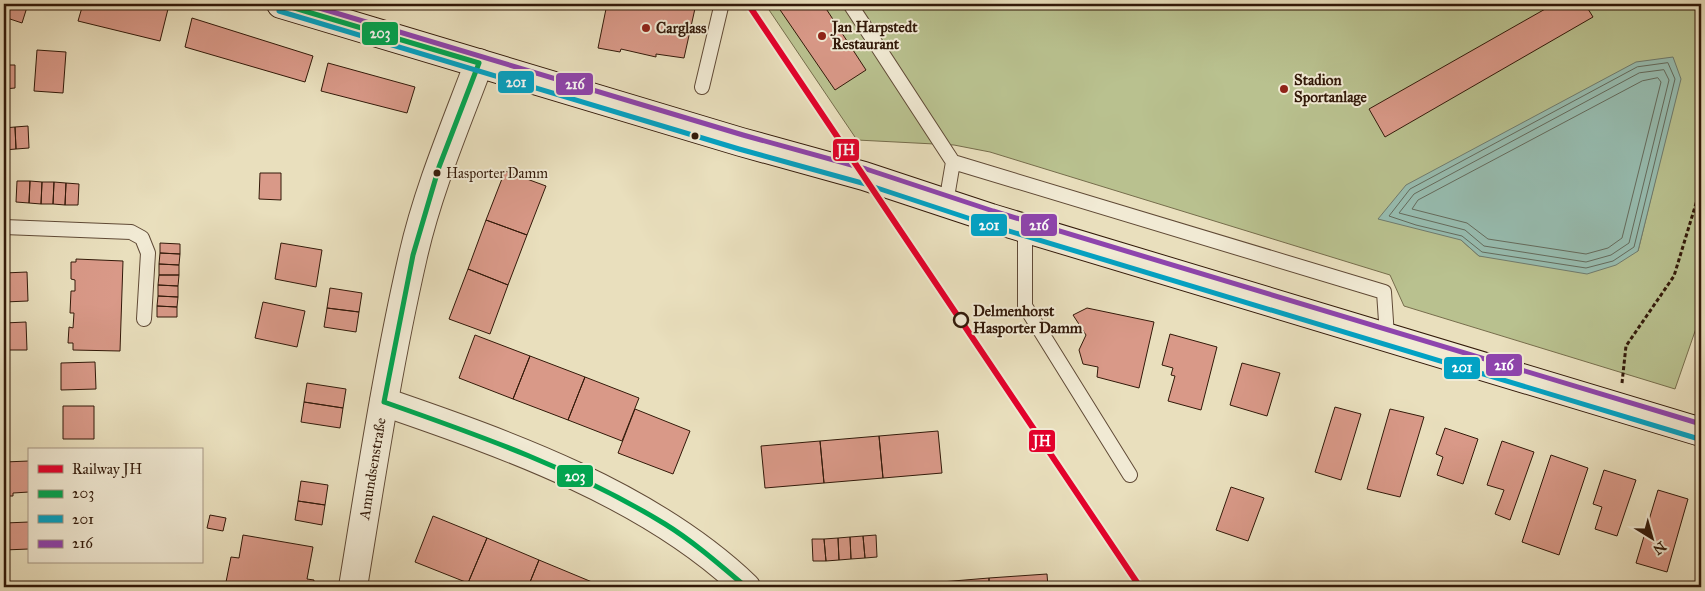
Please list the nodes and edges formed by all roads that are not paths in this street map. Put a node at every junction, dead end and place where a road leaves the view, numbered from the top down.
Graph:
1 (282, 4) edge
2 (850, 4) edge
3 (721, 7) dead end
4 (479, 63) junction
5 (702, 87) dead end
6 (953, 162) junction
7 (946, 204) junction
8 (4, 227) edge
9 (1025, 228) junction
10 (144, 319) dead end
11 (1387, 336) junction
12 (384, 402) junction
13 (1701, 432) edge
14 (1130, 475) dead end
15 (353, 587) edge
16 (746, 587) edge

1 - 4 main road
2 - 6 lane
3 - 5 lane
4 - 7 main road
4 - 12 main road, Amundsenstraße
6 - 7 lane
6 - 11 lane
7 - 9 main road
8 - 10 lane
9 - 11 main road
9 - 14 lane
11 - 13 main road
12 - 15 main road, Amundsenstraße
12 - 16 main road

